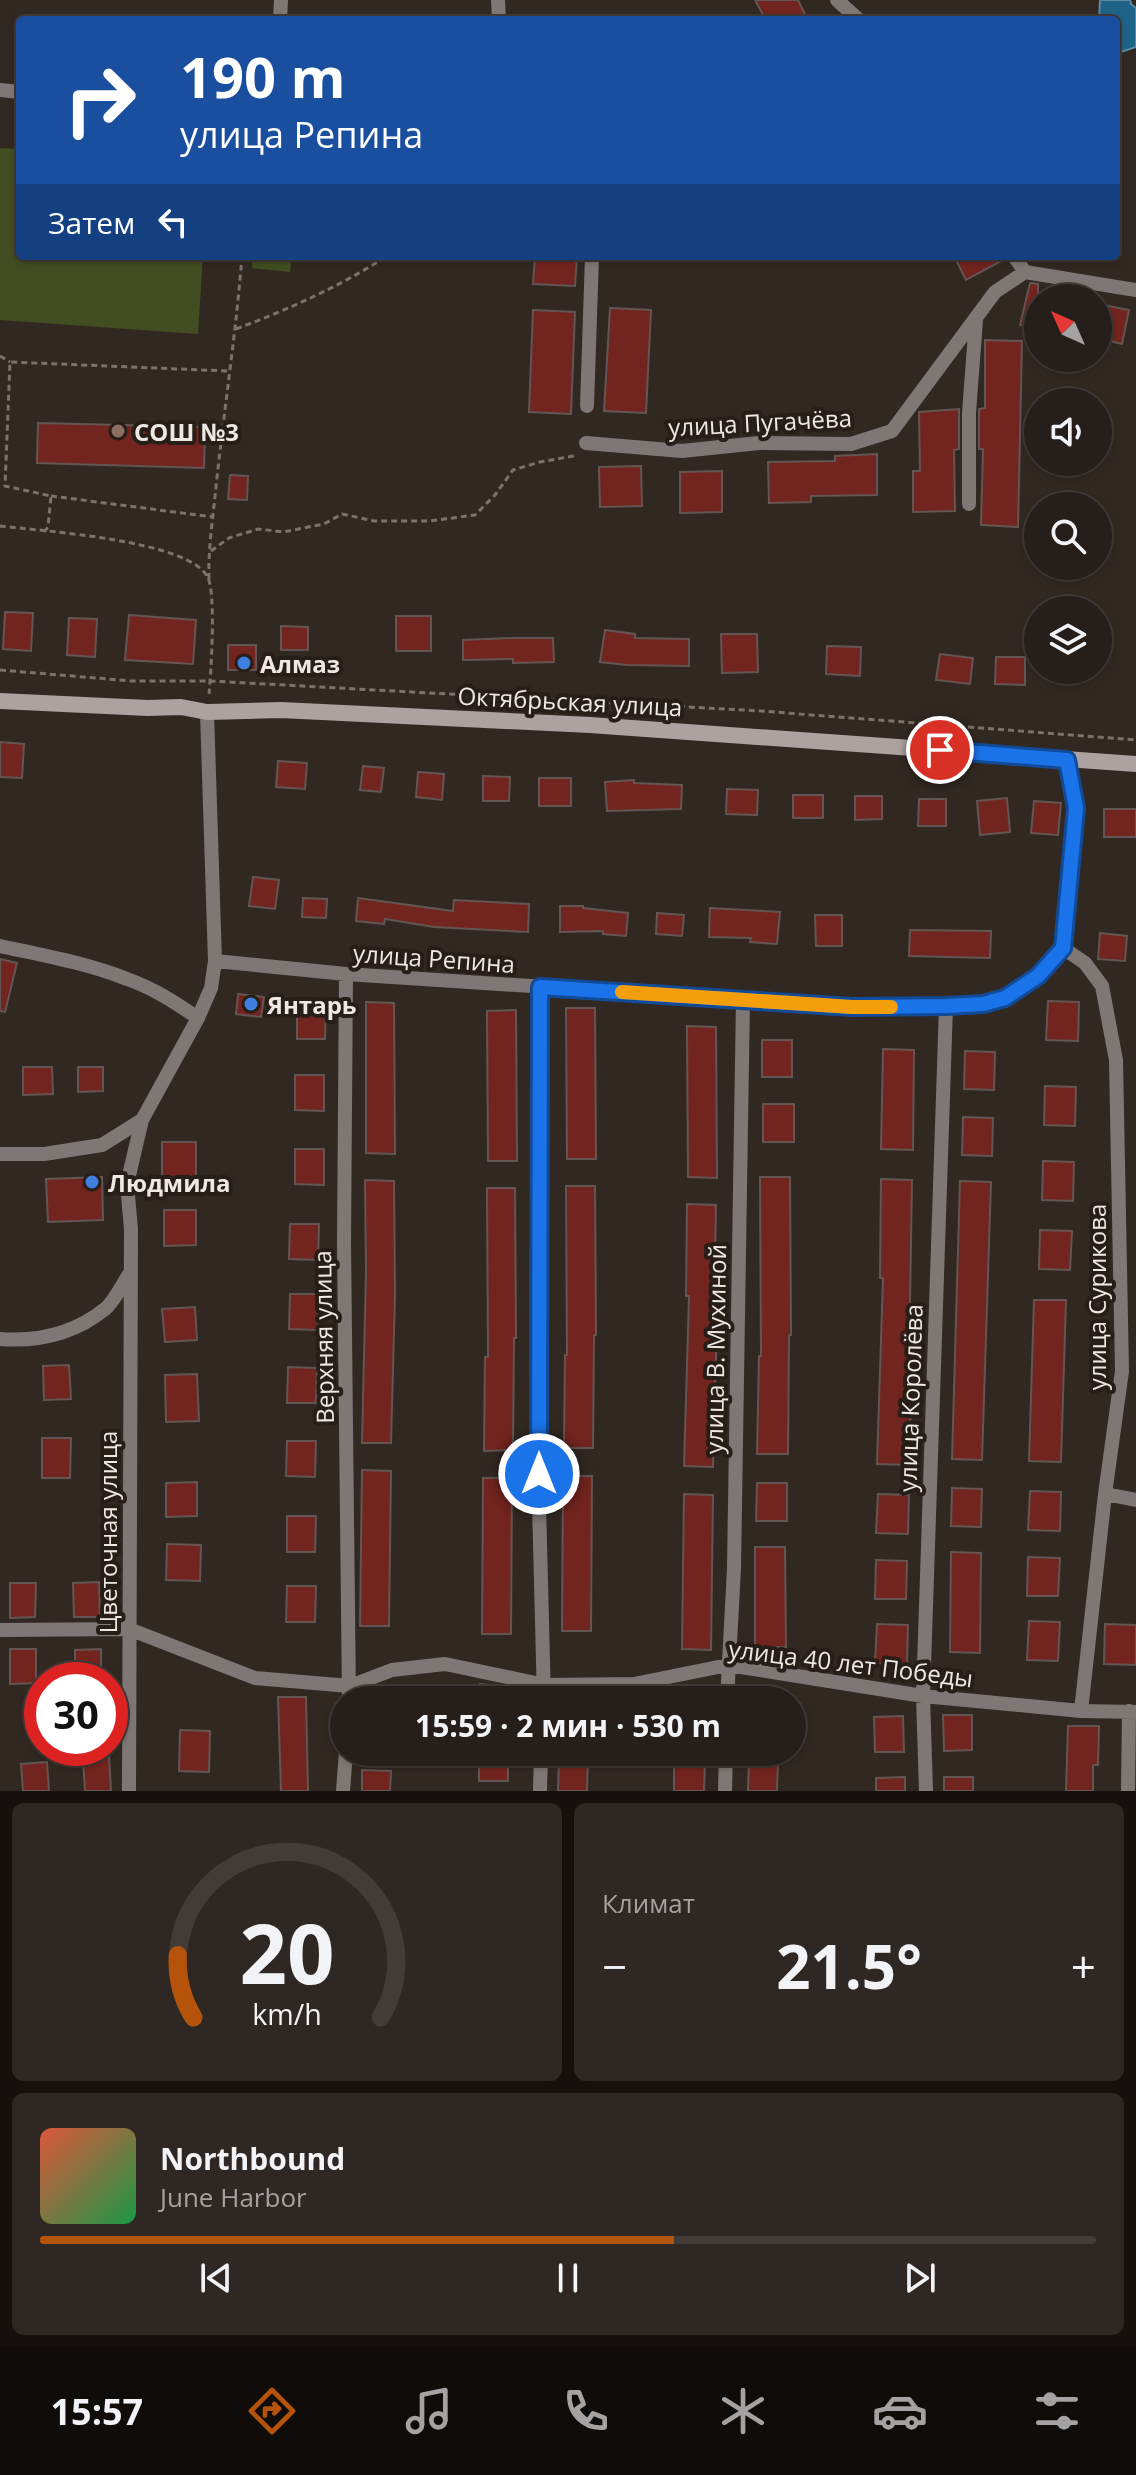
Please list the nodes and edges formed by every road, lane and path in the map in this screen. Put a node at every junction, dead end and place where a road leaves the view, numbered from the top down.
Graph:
1 (837, 0) edge
2 (855, 16) edge
3 (242, 260) edge
4 (381, 260) edge
5 (592, 260) edge
6 (1017, 260) edge
7 (1025, 272) junction
8 (1136, 290) edge
9 (976, 320) junction
10 (236, 329) junction
11 (0, 356) edge
12 (10, 362) junction
13 (228, 371) junction
14 (587, 406) dead end
15 (586, 443) joint
16 (51, 496) junction
17 (969, 504) dead end
18 (213, 517) junction
19 (0, 526) edge
20 (44, 532) junction
21 (211, 551) junction
22 (209, 579) junction
23 (0, 670) edge
24 (210, 681) junction
25 (0, 701) edge
26 (207, 712) junction
27 (1136, 740) edge
28 (1067, 760) junction
29 (1136, 764) edge
30 (0, 946) edge
31 (1063, 948) junction
32 (215, 961) junction
33 (346, 974) junction
34 (540, 987) junction
35 (743, 999) junction
36 (946, 1006) junction
37 (198, 1018) junction
38 (142, 1120) junction
39 (0, 1154) edge
40 (130, 1273) junction
41 (0, 1339) edge
42 (1105, 1494) junction
43 (1136, 1500) edge
44 (129, 1629) junction
45 (0, 1630) edge
46 (728, 1665) junction
47 (349, 1686) edge
48 (362, 1686) edge
49 (520, 1686) edge
50 (544, 1686) edge
51 (614, 1686) edge
52 (727, 1686) edge
53 (330, 1690) edge
54 (923, 1696) junction
55 (1081, 1711) junction
56 (1132, 1712) edge
57 (345, 1766) edge
58 (541, 1766) edge
59 (726, 1766) edge
60 (129, 1791) edge
61 (343, 1791) edge
62 (540, 1791) edge
63 (725, 1791) edge
64 (926, 1791) edge
65 (1128, 1791) edge

1 - 2 street
3 - 10 path
4 - 10 path
5 - 14 street
6 - 7 street
7 - 8 street
7 - 9 street, улица Пугачёва
9 - 15 street, улица Пугачёва
9 - 17 street
10 - 13 path
11 - 12 path
12 - 13 path
12 - 16 path
13 - 18 path
15 - 21 path
16 - 18 path
16 - 20 path
18 - 21 path
19 - 20 path
20 - 22 path
21 - 22 path
22 - 24 path
23 - 24 path
24 - 26 path
24 - 27 path
25 - 26 main road, Октябрьская улица
26 - 28 main road, Октябрьская улица
26 - 32 street
28 - 29 main road, Октябрьская улица
28 - 31 street
30 - 37 street
31 - 36 street, улица Репина
31 - 42 street, улица Сурикова
32 - 33 street, улица Репина
32 - 37 street
33 - 34 street, улица Репина
33 - 47 street, Верхняя улица
34 - 35 street, улица Репина
34 - 50 street
35 - 36 street, улица Репина
35 - 46 street, улица В. Мухиной
36 - 54 street, улица Королёва
37 - 38 street
38 - 39 street
38 - 40 street, Цветочная улица
40 - 41 street
40 - 44 street, Цветочная улица
42 - 43 street
42 - 55 street, улица Сурикова
44 - 45 street, улица 40 лет Победы
44 - 53 street, улица 40 лет Победы
44 - 60 street, Цветочная улица
46 - 51 street, улица 40 лет Победы
46 - 52 street, улица В. Мухиной
46 - 54 street, улица 40 лет Победы
48 - 49 street, улица 40 лет Победы
54 - 55 street, улица 40 лет Победы
54 - 64 street, улица Королёва
55 - 56 street, улица 40 лет Победы
56 - 65 street
57 - 61 street
58 - 62 street
59 - 63 street

